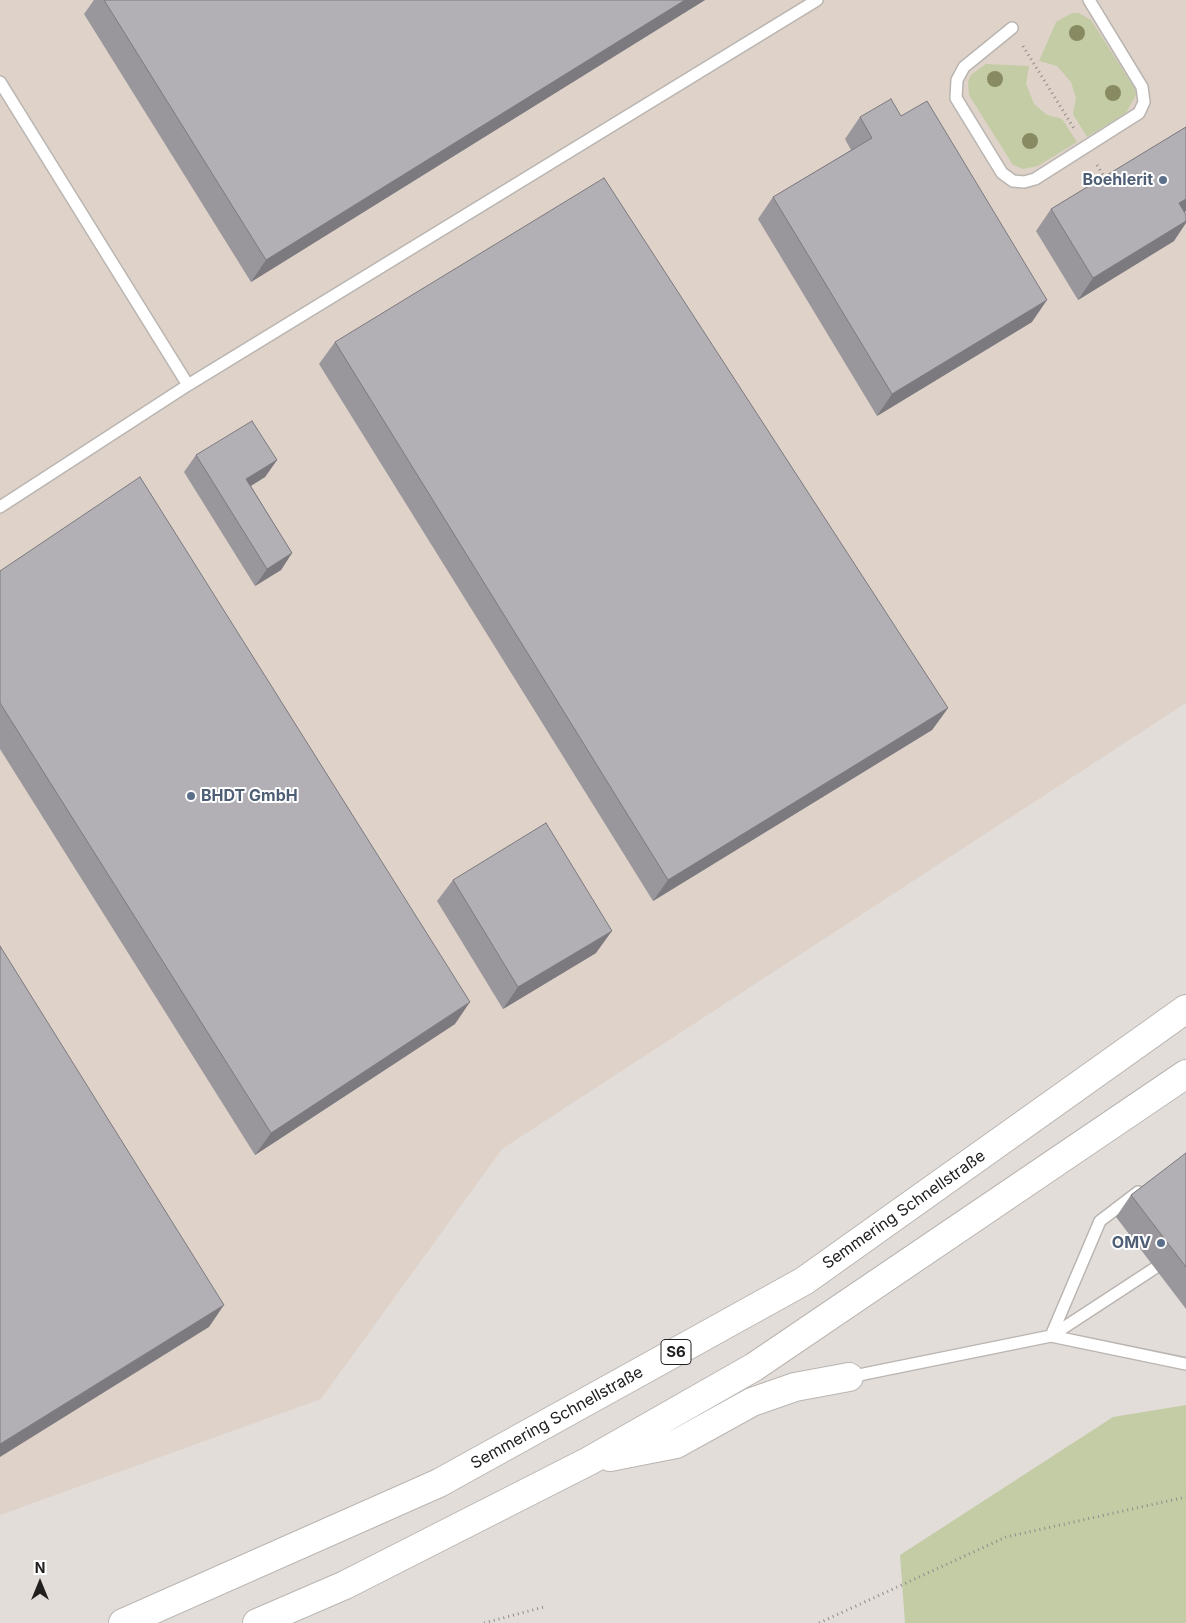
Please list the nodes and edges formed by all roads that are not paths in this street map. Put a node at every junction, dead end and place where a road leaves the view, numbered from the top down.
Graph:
1 (817, 0) edge
2 (1088, 0) edge
3 (1012, 28) road end
4 (0, 82) edge
5 (188, 385) junction
6 (0, 507) edge
7 (1186, 1009) edge
8 (1186, 1074) edge
9 (1147, 1185) edge
10 (1155, 1268) dead end
11 (1051, 1336) junction
12 (1186, 1364) edge
13 (849, 1377) joint
14 (589, 1461) junction
15 (123, 1623) edge
16 (257, 1623) edge

1 - 5 lane
2 - 3 lane
4 - 5 lane
5 - 6 lane
7 - 15 highway, Semmering Schnellstraße / S6
8 - 14 highway
9 - 11 lane
10 - 11 lane
11 - 12 lane
11 - 13 lane
13 - 14 highway
14 - 16 highway

